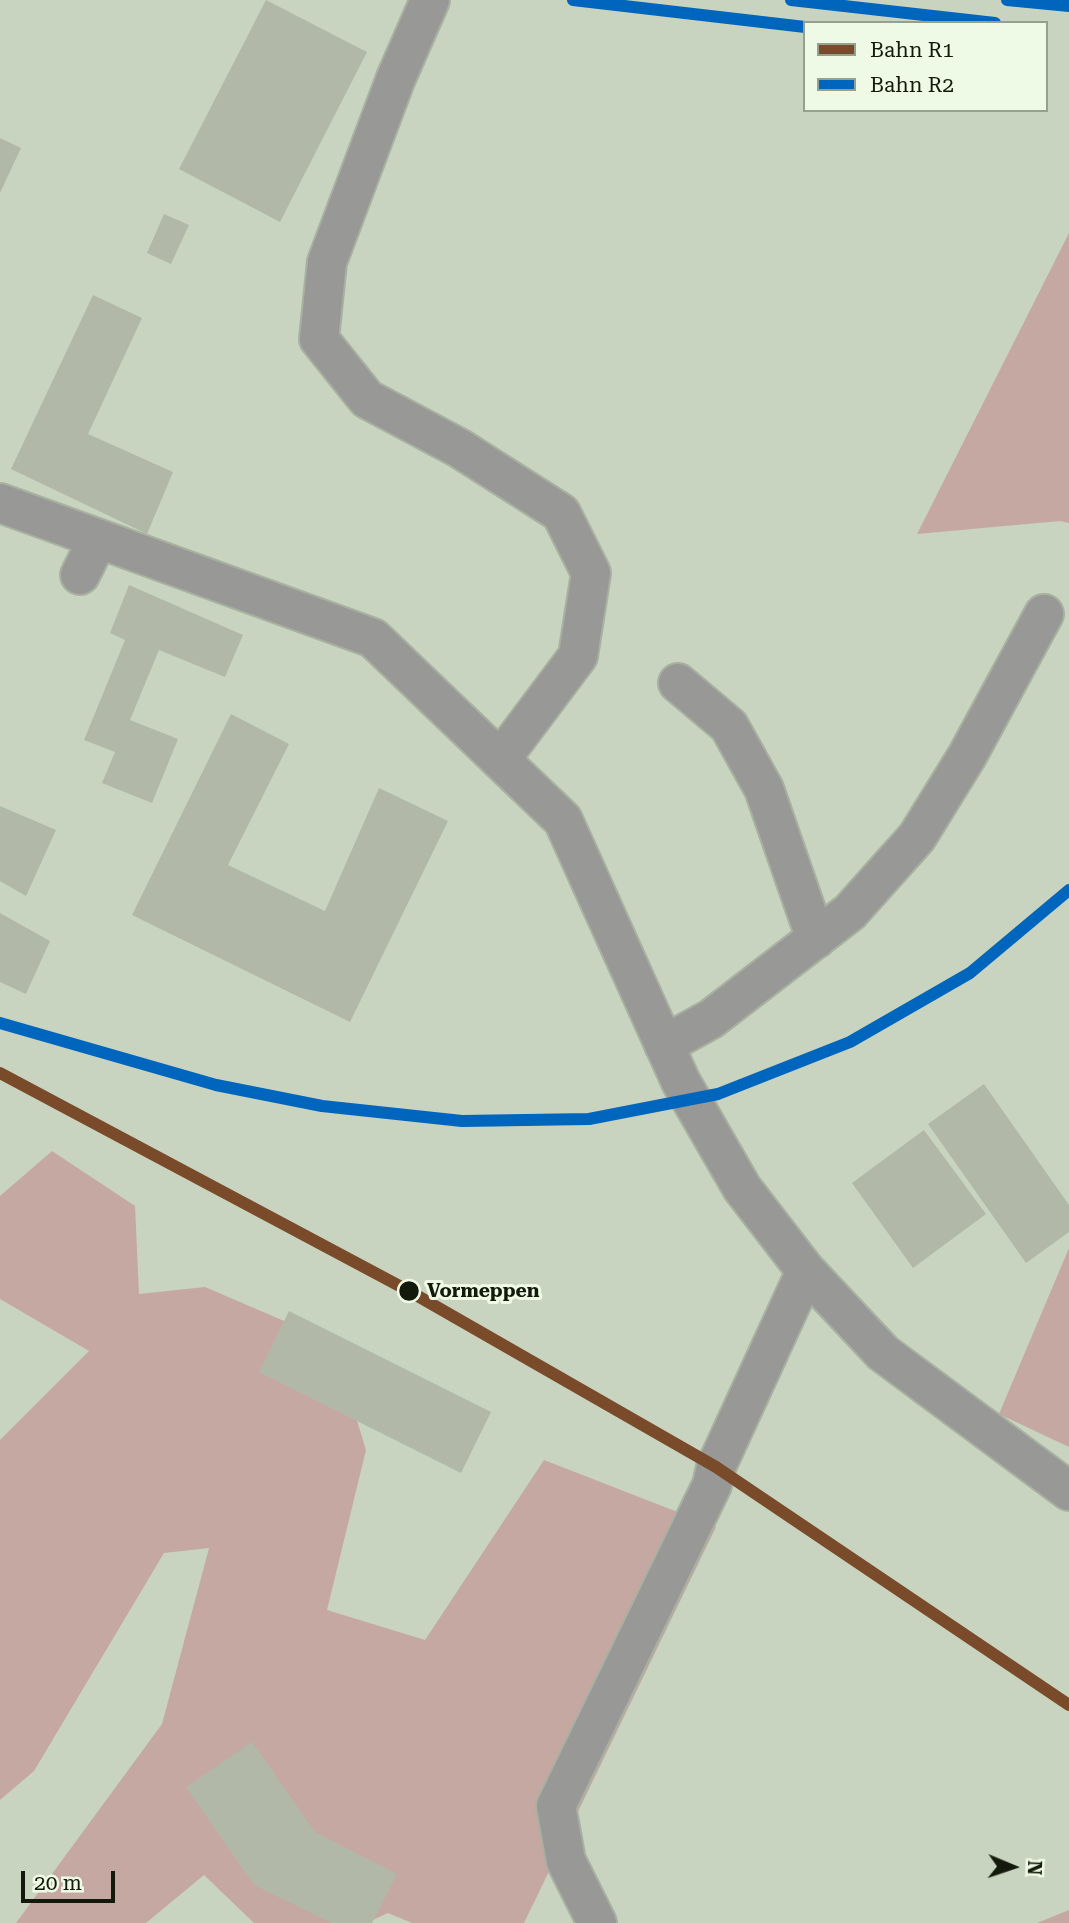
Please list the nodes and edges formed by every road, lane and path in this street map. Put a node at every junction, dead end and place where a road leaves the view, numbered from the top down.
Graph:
1 (430, 0) edge
2 (0, 503) edge
3 (111, 544) junction
4 (80, 575) dead end
5 (1044, 614) dead end
6 (678, 683) dead end
7 (500, 760) junction
8 (816, 939) junction
9 (664, 1045) junction
10 (806, 1270) junction
11 (1069, 1491) edge
12 (597, 1923) edge

1 - 7 street
2 - 3 street
3 - 4 street
3 - 7 street
5 - 8 street
6 - 8 street
7 - 9 street
8 - 9 street
9 - 10 street
10 - 11 street
10 - 12 street

